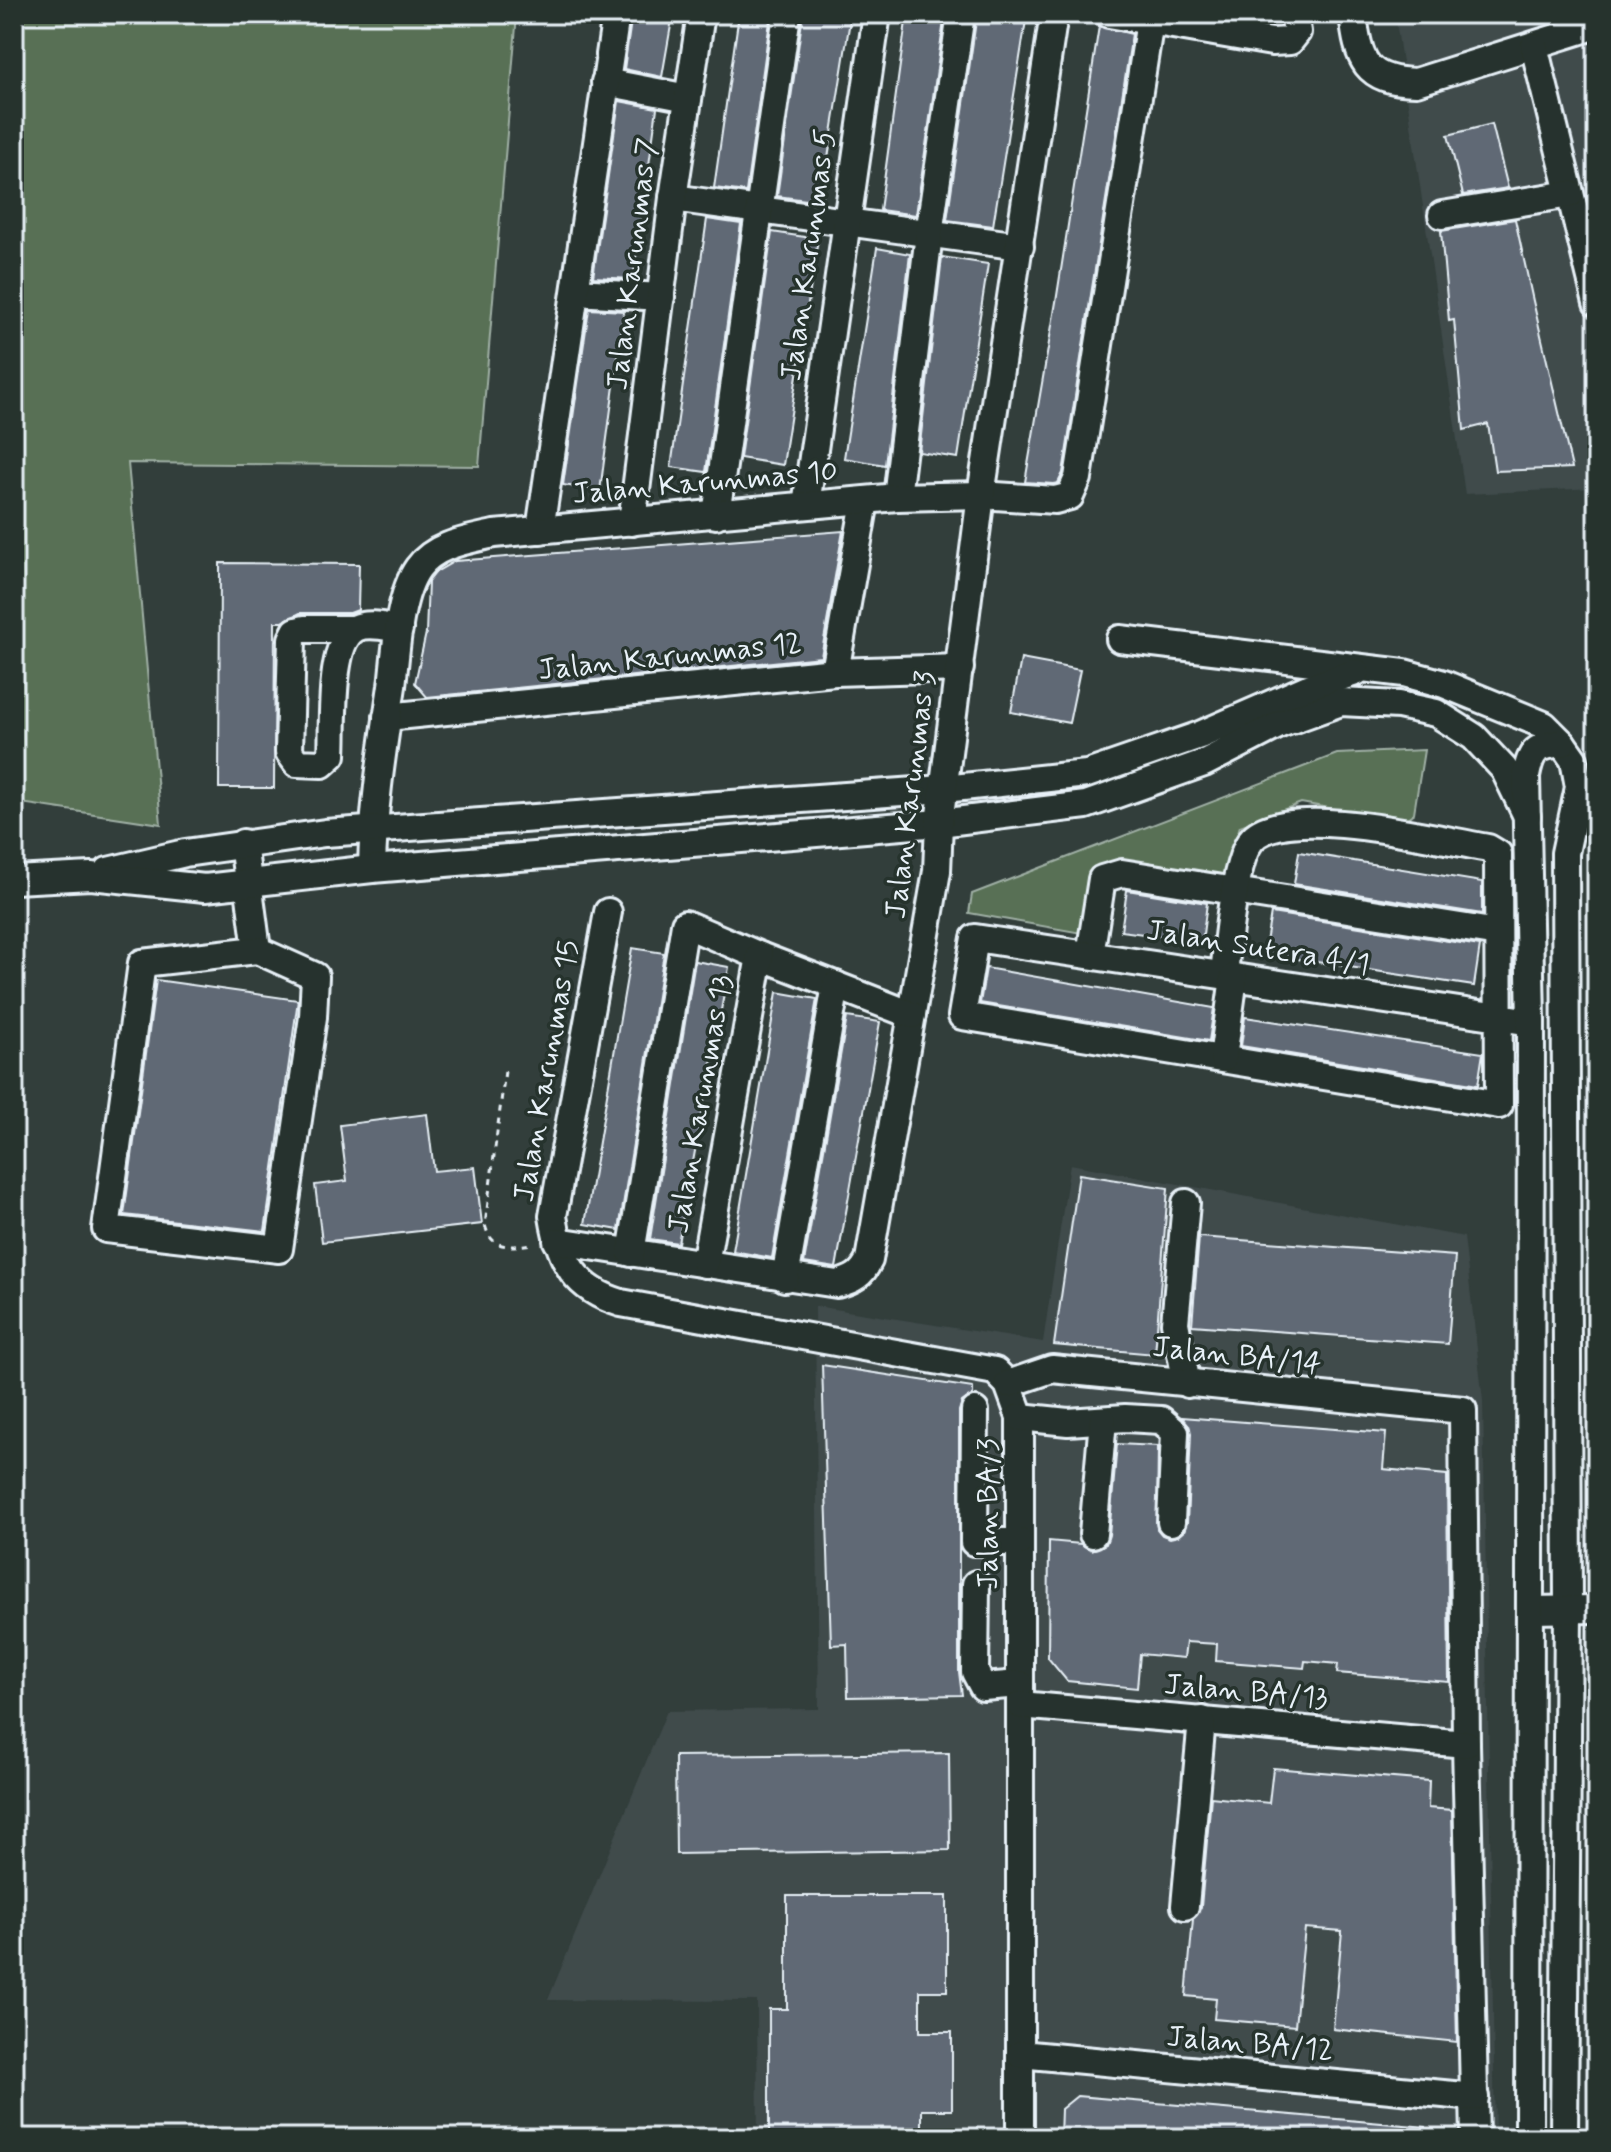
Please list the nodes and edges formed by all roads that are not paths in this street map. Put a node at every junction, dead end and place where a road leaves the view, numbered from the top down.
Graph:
1 (616, 14) edge
2 (701, 14) edge
3 (787, 14) edge
4 (877, 14) edge
5 (961, 14) edge
6 (1054, 14) edge
7 (1109, 14) edge
8 (1353, 14) edge
9 (1150, 21) junction
10 (1296, 23) edge
11 (1597, 25) edge
12 (1534, 46) junction
13 (605, 82) junction
14 (688, 98) junction
15 (1570, 194) junction
16 (673, 198) junction
17 (759, 210) junction
18 (1442, 215) dead end
19 (845, 222) junction
20 (929, 234) junction
21 (1020, 246) junction
22 (576, 292) junction
23 (661, 297) junction
24 (1597, 303) edge
25 (981, 495) junction
26 (897, 497) junction
27 (865, 501) junction
28 (806, 505) junction
29 (716, 515) junction
30 (632, 522) junction
31 (540, 530) junction
32 (354, 629) junction
33 (399, 629) junction
34 (1120, 639) dead end
35 (960, 668) junction
36 (1363, 670) junction
37 (835, 672) junction
38 (1399, 705) junction
39 (387, 717) junction
40 (1562, 743) junction
41 (944, 789) junction
42 (1527, 816) junction
43 (939, 823) junction
44 (373, 830) junction
45 (243, 843) junction
46 (372, 869) junction
47 (91, 876) junction
48 (14, 880) edge
49 (247, 884) junction
50 (1235, 891) junction
51 (608, 912) dead end
52 (1498, 933) junction
53 (257, 950) junction
54 (1090, 955) junction
55 (760, 956) junction
56 (1229, 976) junction
57 (836, 985) junction
58 (912, 1015) junction
59 (1499, 1017) junction
60 (1531, 1022) junction
61 (1223, 1058) junction
62 (1186, 1203) dead end
63 (557, 1241) junction
64 (631, 1253) junction
65 (705, 1264) junction
66 (785, 1278) junction
67 (1008, 1384) junction
68 (1187, 1384) junction
69 (975, 1411) dead end
70 (1020, 1417) junction
71 (1103, 1420) junction
72 (1171, 1522) dead end
73 (1093, 1534) dead end
74 (1020, 1542) junction
75 (976, 1584) dead end
76 (1568, 1608) junction
77 (1597, 1609) edge
78 (1530, 1610) junction
79 (1020, 1694) junction
80 (1202, 1720) junction
81 (1466, 1744) junction
82 (1185, 1906) dead end
83 (1020, 2054) junction
84 (1475, 2097) junction
85 (1020, 2138) edge
86 (1475, 2138) edge
87 (1529, 2138) edge
88 (1564, 2138) edge

1 - 13 street
2 - 14 street, Jalan Karunmas 7
3 - 17 street
4 - 19 street, Jalan Karunmas 5
5 - 20 street
6 - 21 street, Jalan Karunmas 3
7 - 9 street
8 - 12 street
9 - 10 street
9 - 25 street, Jalan Karunmas 10
11 - 12 street
12 - 15 street
13 - 14 street
13 - 22 street
14 - 16 street, Jalan Karunmas 7
15 - 18 street
15 - 24 street
16 - 17 street
16 - 23 street, Jalan Karunmas 7
17 - 19 street
17 - 29 street
19 - 20 street
19 - 28 street, Jalan Karunmas 5
20 - 21 street
20 - 26 street
21 - 25 street, Jalan Karunmas 3
22 - 23 street
22 - 31 street
23 - 30 street, Jalan Karunmas 7
25 - 26 street, Jalan Karunmas 10
25 - 35 street, Jalan Karunmas 3
26 - 27 street, Jalan Karunmas 10
27 - 28 street, Jalan Karunmas 10
27 - 37 street
28 - 29 street, Jalan Karunmas 10
29 - 30 street, Jalan Karunmas 10
30 - 31 street, Jalan Karunmas 10
31 - 33 street, Jalan Karunmas 10
32 - 32 street
32 - 33 street
33 - 39 street
34 - 36 street
35 - 37 street, Jalan Karunmas 12
35 - 41 street, Jalan Karunmas 3
36 - 38 street
36 - 40 street
36 - 41 street
37 - 39 street, Jalan Karunmas 12
38 - 42 street
38 - 43 street
39 - 44 street
40 - 42 street
40 - 76 street
41 - 43 street, Jalan Karunmas 3
41 - 44 street
42 - 60 street
43 - 46 street
43 - 58 street, Jalan Karunmas 3
44 - 45 street
44 - 46 street
45 - 47 street
45 - 49 street
46 - 49 street
47 - 48 street
47 - 49 street
49 - 53 street
50 - 52 street
50 - 52 street
50 - 54 street
50 - 56 street
51 - 63 street, Jalan Karunmas 15
52 - 59 street
53 - 53 street
54 - 56 street, Jalan Sutera 4/1
54 - 61 street, Jalan Sutera 4/1
55 - 57 street
55 - 64 street
55 - 65 street, Jalan Karunmas 13
56 - 59 street, Jalan Sutera 4/1
56 - 61 street
57 - 58 street
57 - 66 street
58 - 66 street, Jalan Karunmas 3
59 - 60 street, Jalan Sutera 4/1
59 - 61 street
60 - 78 street
62 - 68 street
63 - 64 street, Jalan Karunmas 3
63 - 67 street
64 - 65 street, Jalan Karunmas 3
65 - 66 street, Jalan Karunmas 3
67 - 68 street, Jalan BA/14
67 - 70 street, Jalan BA/3
68 - 81 street, Jalan BA/14
69 - 74 street
70 - 71 street
70 - 74 street, Jalan BA/3
71 - 72 street
71 - 73 street
74 - 79 street, Jalan BA/3
75 - 79 street, Jalan BA/13
76 - 77 street
76 - 78 street
76 - 88 street
78 - 87 street
79 - 80 street, Jalan BA/13
79 - 83 street, Jalan BA/3
80 - 81 street, Jalan BA/13
80 - 82 street
81 - 84 street
83 - 84 street, Jalan BA/12
83 - 85 street, Jalan BA/3
84 - 86 street

